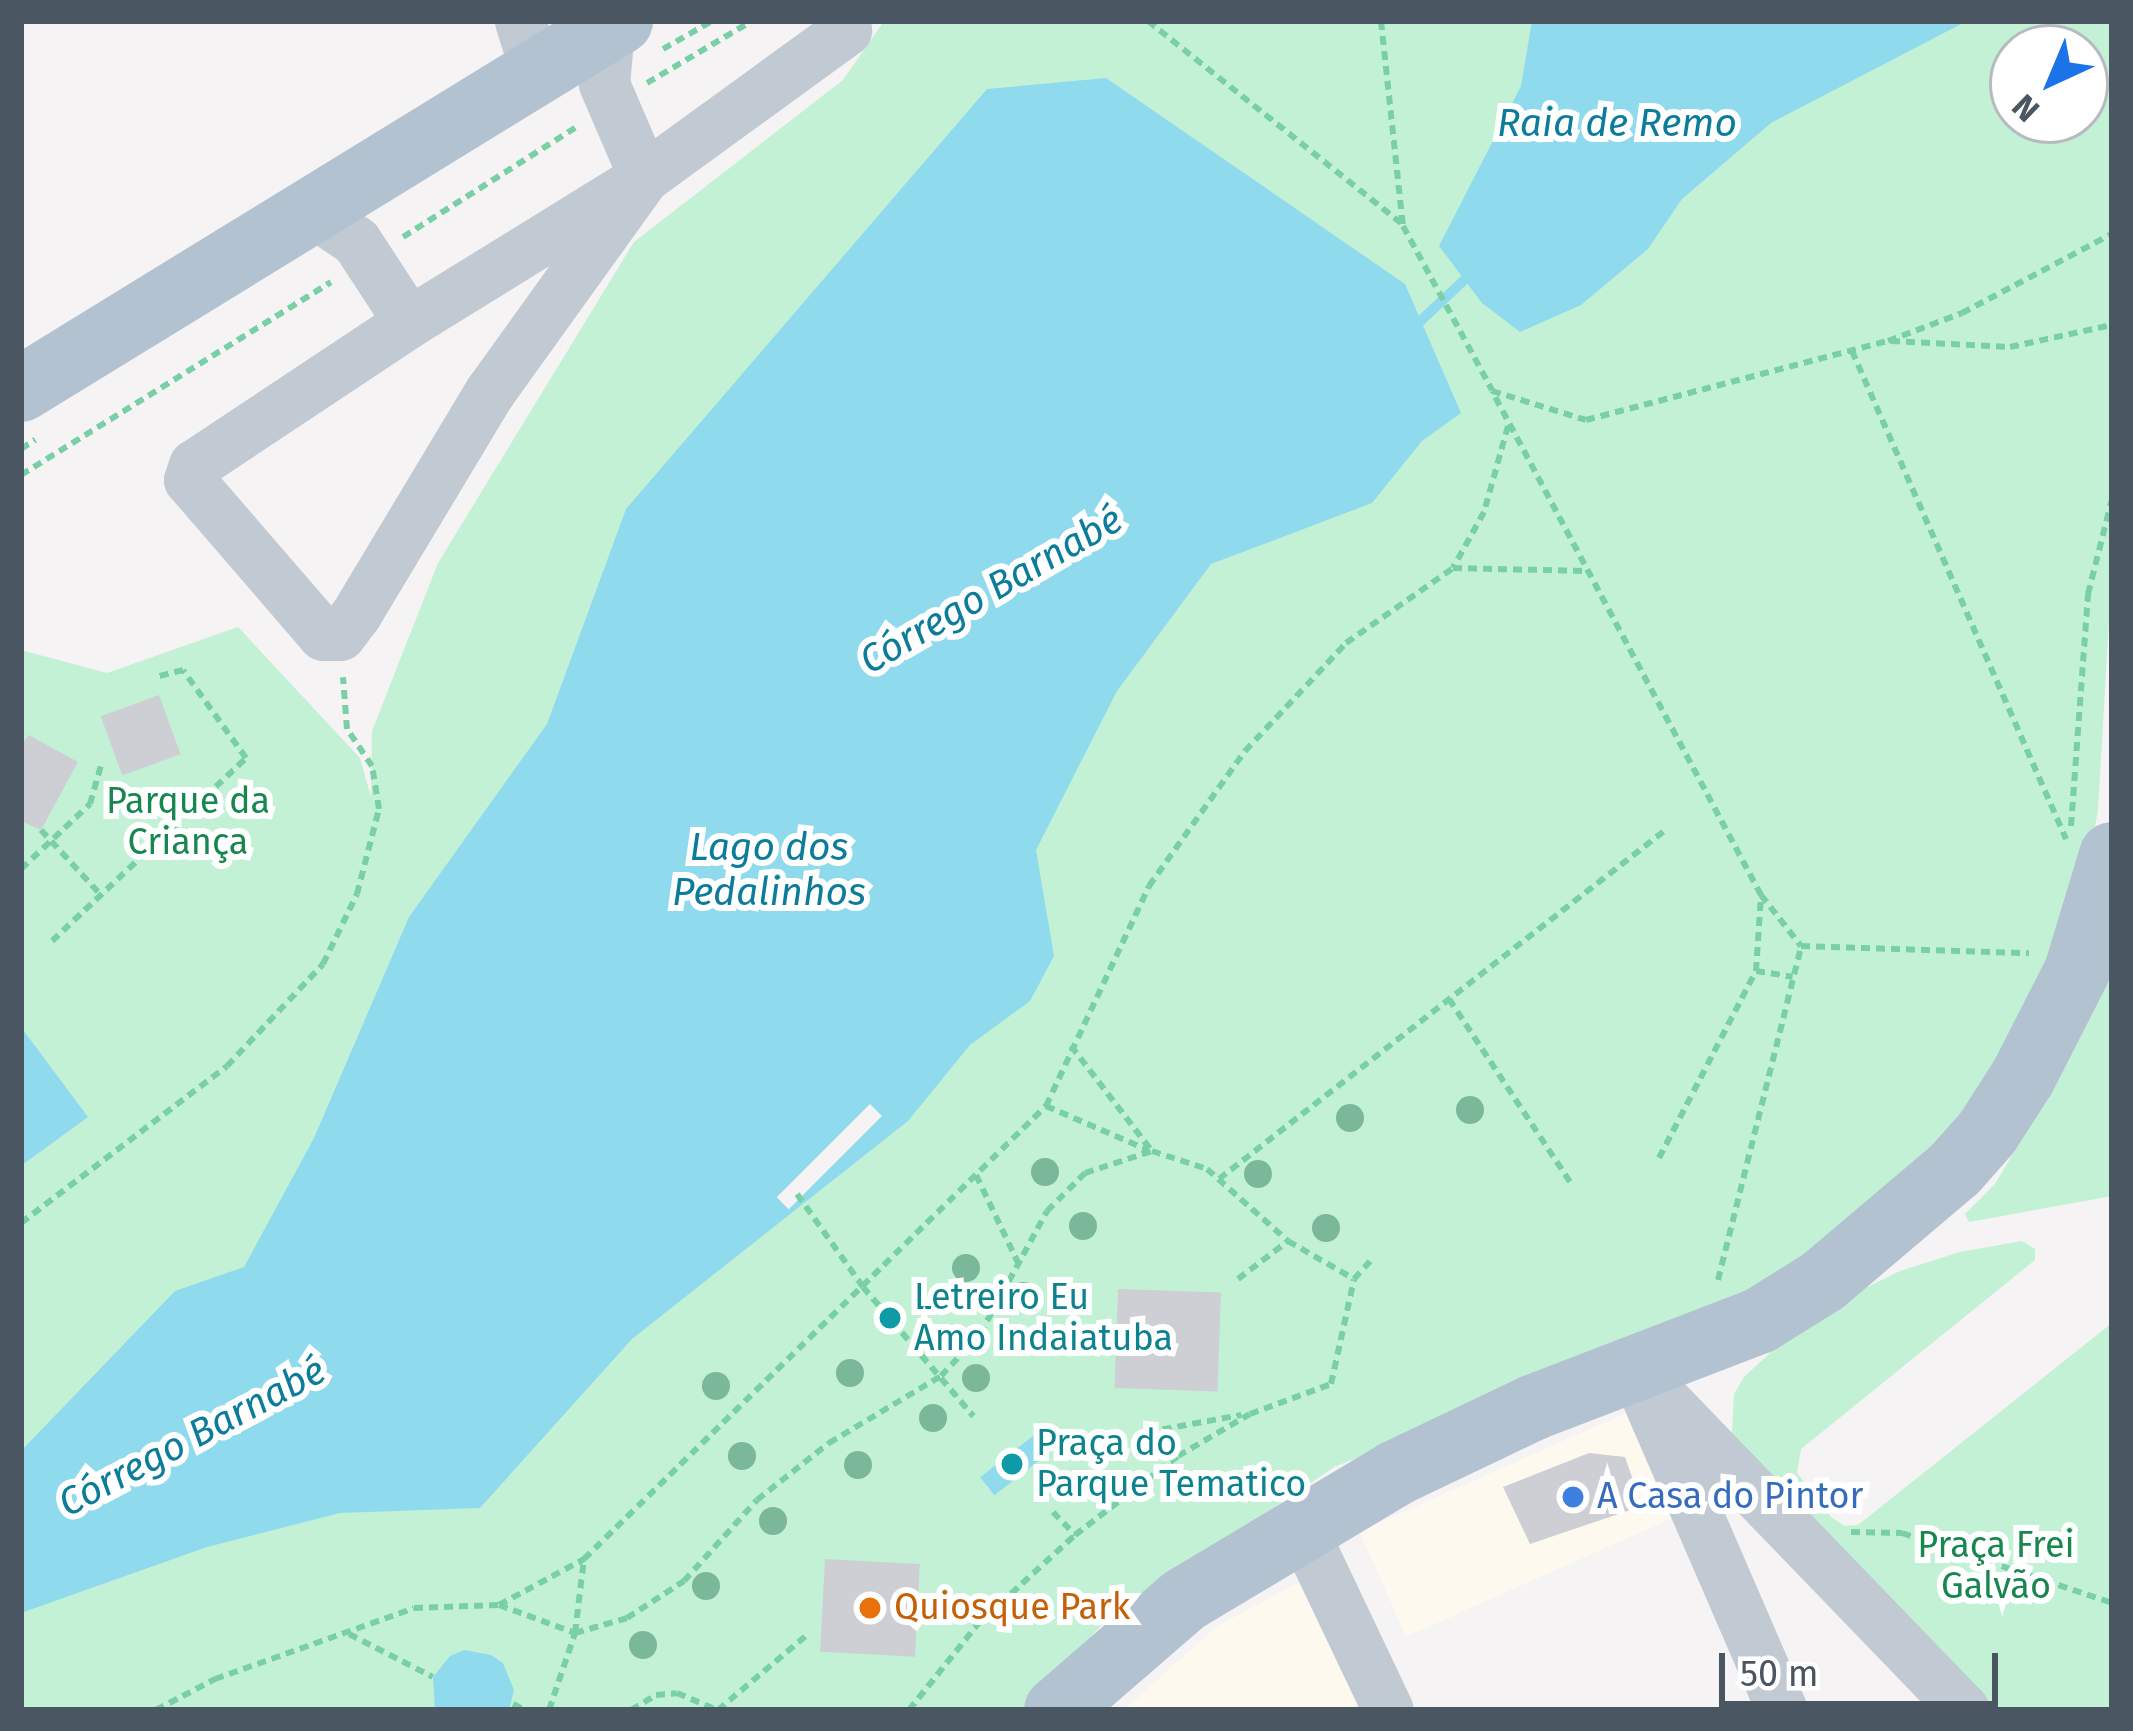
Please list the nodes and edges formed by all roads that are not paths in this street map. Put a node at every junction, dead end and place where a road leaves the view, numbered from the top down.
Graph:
1 (615, 25) edge
2 (846, 30) dead end
3 (528, 46) edge
4 (644, 177) junction
5 (311, 211) junction
6 (409, 322) junction
7 (21, 389) edge
8 (2090, 848) edge
9 (2065, 962) edge
10 (1636, 1370) junction
11 (1302, 1528) junction
12 (1057, 1710) edge
13 (1388, 1710) edge
14 (1782, 1710) edge
15 (1964, 1710) edge

1 - 3 main road
1 - 4 street
2 - 4 street
3 - 5 main road
4 - 6 street
4 - 6 street
5 - 6 street
5 - 7 main road
8 - 9 main road
9 - 10 main road
10 - 11 main road
10 - 14 street
10 - 15 street
11 - 12 main road
11 - 13 street

